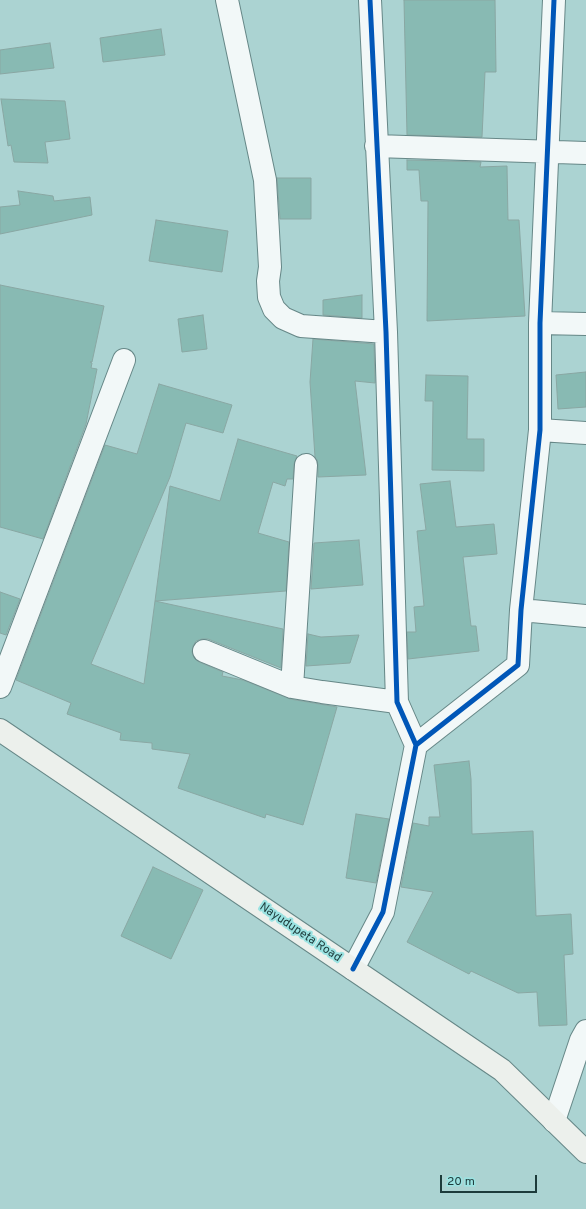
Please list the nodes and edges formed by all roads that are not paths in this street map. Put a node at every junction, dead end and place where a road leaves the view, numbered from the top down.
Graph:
1 (227, 0) edge
2 (370, 0) edge
3 (554, 0) edge
4 (376, 146) junction
5 (549, 152) junction
6 (586, 153) edge
7 (540, 323) junction
8 (586, 324) edge
9 (386, 332) junction
10 (124, 360) dead end
11 (540, 430) junction
12 (586, 433) edge
13 (306, 465) dead end
14 (520, 610) junction
15 (586, 616) edge
16 (204, 651) dead end
17 (292, 686) junction
18 (0, 687) edge
19 (397, 702) junction
20 (0, 730) edge
21 (416, 745) junction
22 (353, 969) junction
23 (586, 1031) edge
24 (554, 1121) junction
25 (586, 1152) edge

1 - 9 street
2 - 4 street
3 - 5 street
4 - 5 street
4 - 9 street
5 - 6 street
5 - 7 street
7 - 8 street
7 - 11 street
9 - 19 street
10 - 18 street
11 - 12 street
11 - 14 street
13 - 17 street
14 - 15 street
14 - 21 street
16 - 17 street
17 - 19 street
19 - 21 street
20 - 22 street, Nayudupeta Road
21 - 22 street
22 - 24 street, Nayudupeta Road
23 - 24 street
24 - 25 street, Nayudupeta Road

